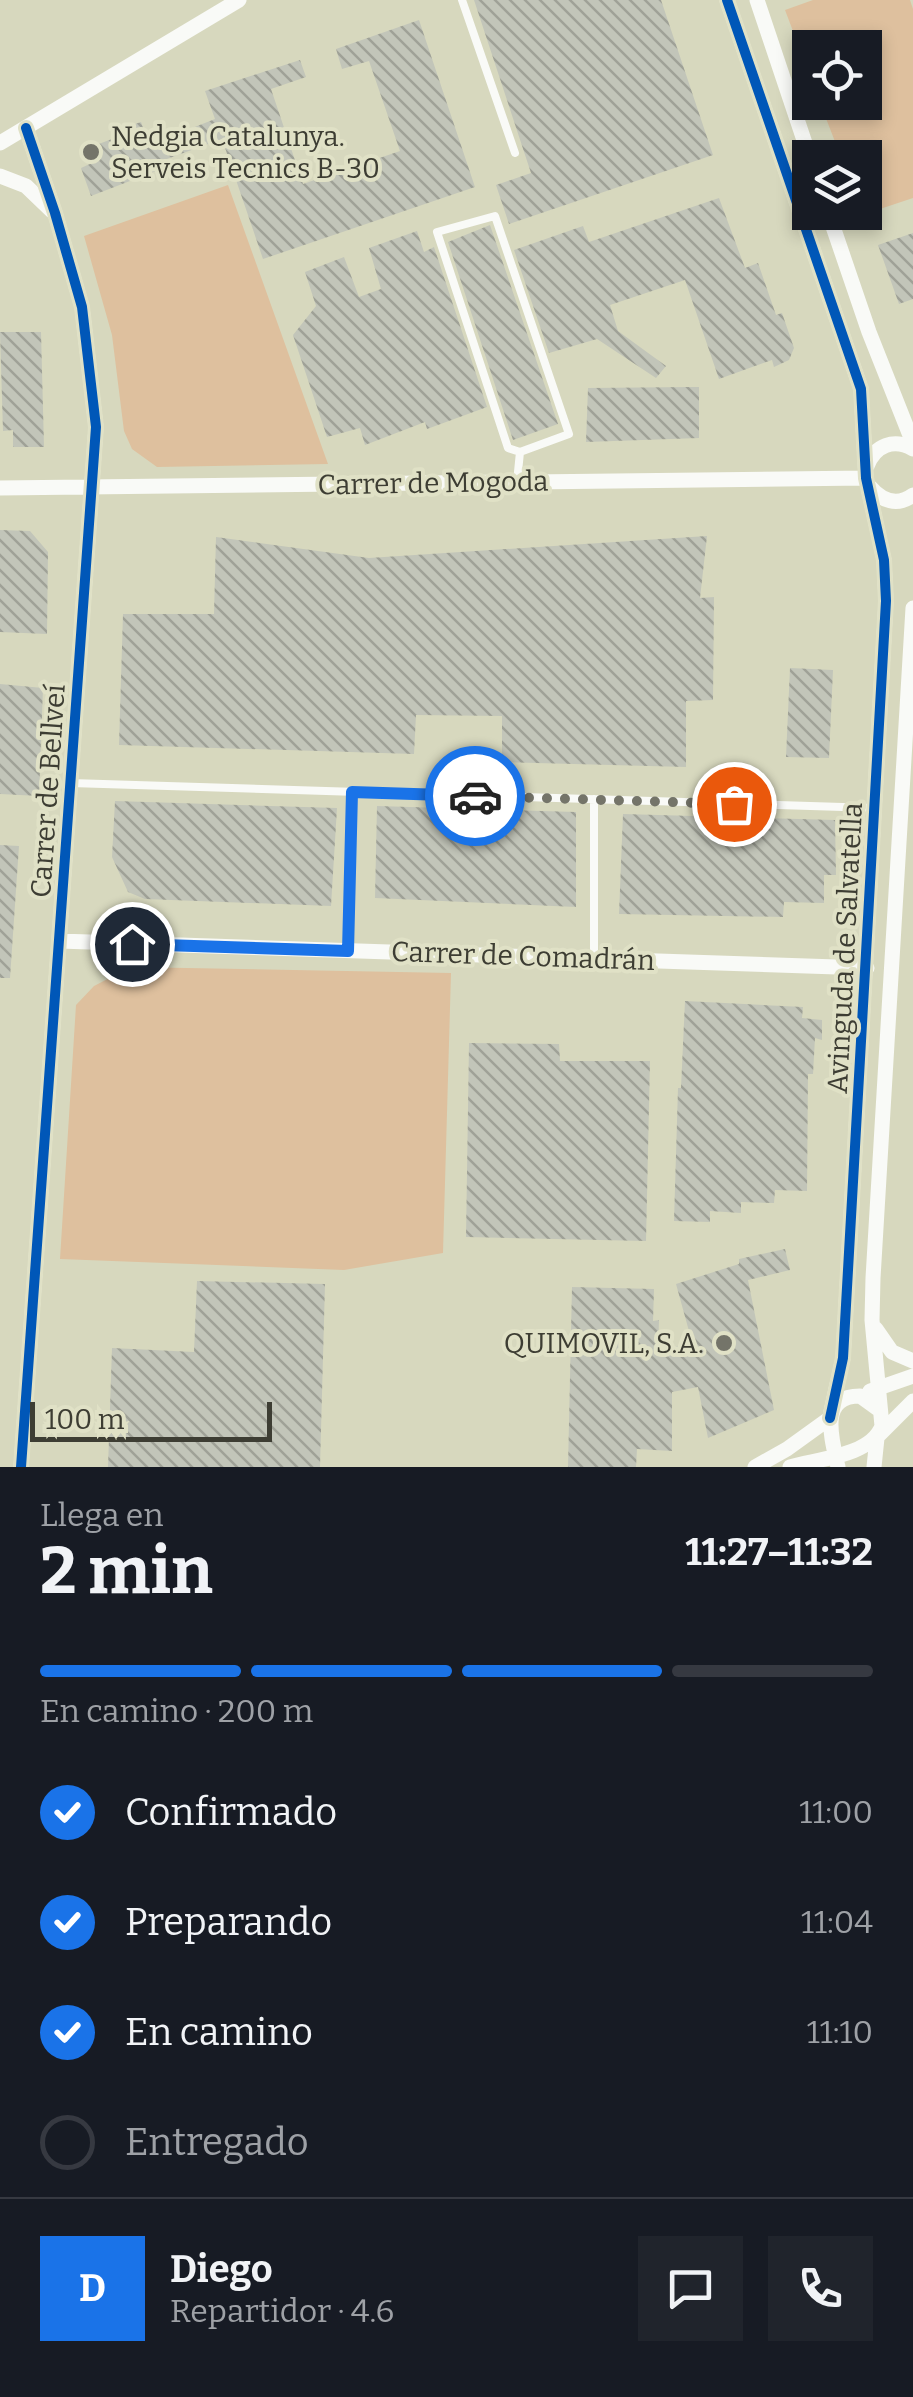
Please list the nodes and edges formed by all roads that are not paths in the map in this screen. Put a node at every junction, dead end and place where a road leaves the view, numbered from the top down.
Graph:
1 (239, 0) edge
2 (462, 0) edge
3 (727, 0) edge
4 (756, 0) edge
5 (26, 128) junction
6 (804, 140) edge
7 (0, 143) edge
8 (515, 153) dead end
9 (0, 176) edge
10 (55, 213) junction
11 (834, 230) edge
12 (913, 446) edge
13 (520, 452) junction
14 (867, 478) junction
15 (516, 482) junction
16 (94, 487) junction
17 (0, 488) edge
18 (913, 495) edge
19 (913, 608) edge
20 (71, 783) junction
21 (352, 792) junction
22 (594, 799) junction
23 (875, 808) junction
24 (60, 941) junction
25 (348, 951) junction
26 (594, 959) junction
27 (867, 968) junction
28 (872, 1320) junction
29 (913, 1361) edge
30 (913, 1376) edge
31 (877, 1388) junction
32 (852, 1396) junction
33 (913, 1401) edge
34 (878, 1409) junction
35 (830, 1420) junction
36 (878, 1436) junction
37 (859, 1448) junction
38 (837, 1461) edge
39 (21, 1467) edge
40 (755, 1467) edge
41 (790, 1467) edge
42 (874, 1467) edge

1 - 5 street
2 - 8 lane
3 - 14 street, Avinguda de Salvatella
4 - 6 street
5 - 7 street
5 - 10 street, Carrer de Bellveí
9 - 10 street
10 - 16 street, Carrer de Bellveí
11 - 12 street
12 - 14 street
13 - 13 lane
13 - 15 lane
14 - 15 street, Carrer de Mogoda
14 - 18 street, Carrer de Mogoda
14 - 23 street, Avinguda de Salvatella
15 - 16 street, Carrer de Mogoda
16 - 17 street, Carrer de Mogoda
16 - 20 street, Carrer de Bellveí
19 - 28 street, Avinguda de Salvatella
20 - 21 lane
20 - 24 street, Carrer de Bellveí
21 - 22 lane
21 - 25 lane
22 - 23 lane
22 - 26 lane
23 - 27 street, Avinguda de Salvatella
24 - 25 street, Carrer de Comadrán
24 - 39 street, Carrer de Bellveí
25 - 26 street, Carrer de Comadrán
26 - 27 street, Carrer de Comadrán
27 - 35 street, Avinguda de Salvatella
28 - 29 street
28 - 31 street, Avinguda de Salvatella
30 - 31 street
31 - 32 street
31 - 34 street, Avinguda de Salvatella
32 - 34 street
32 - 35 street
33 - 36 street
34 - 36 street
35 - 37 street
35 - 38 street, Avinguda de Salvatella
35 - 40 street
36 - 37 street
36 - 42 street
37 - 38 street
38 - 41 street

